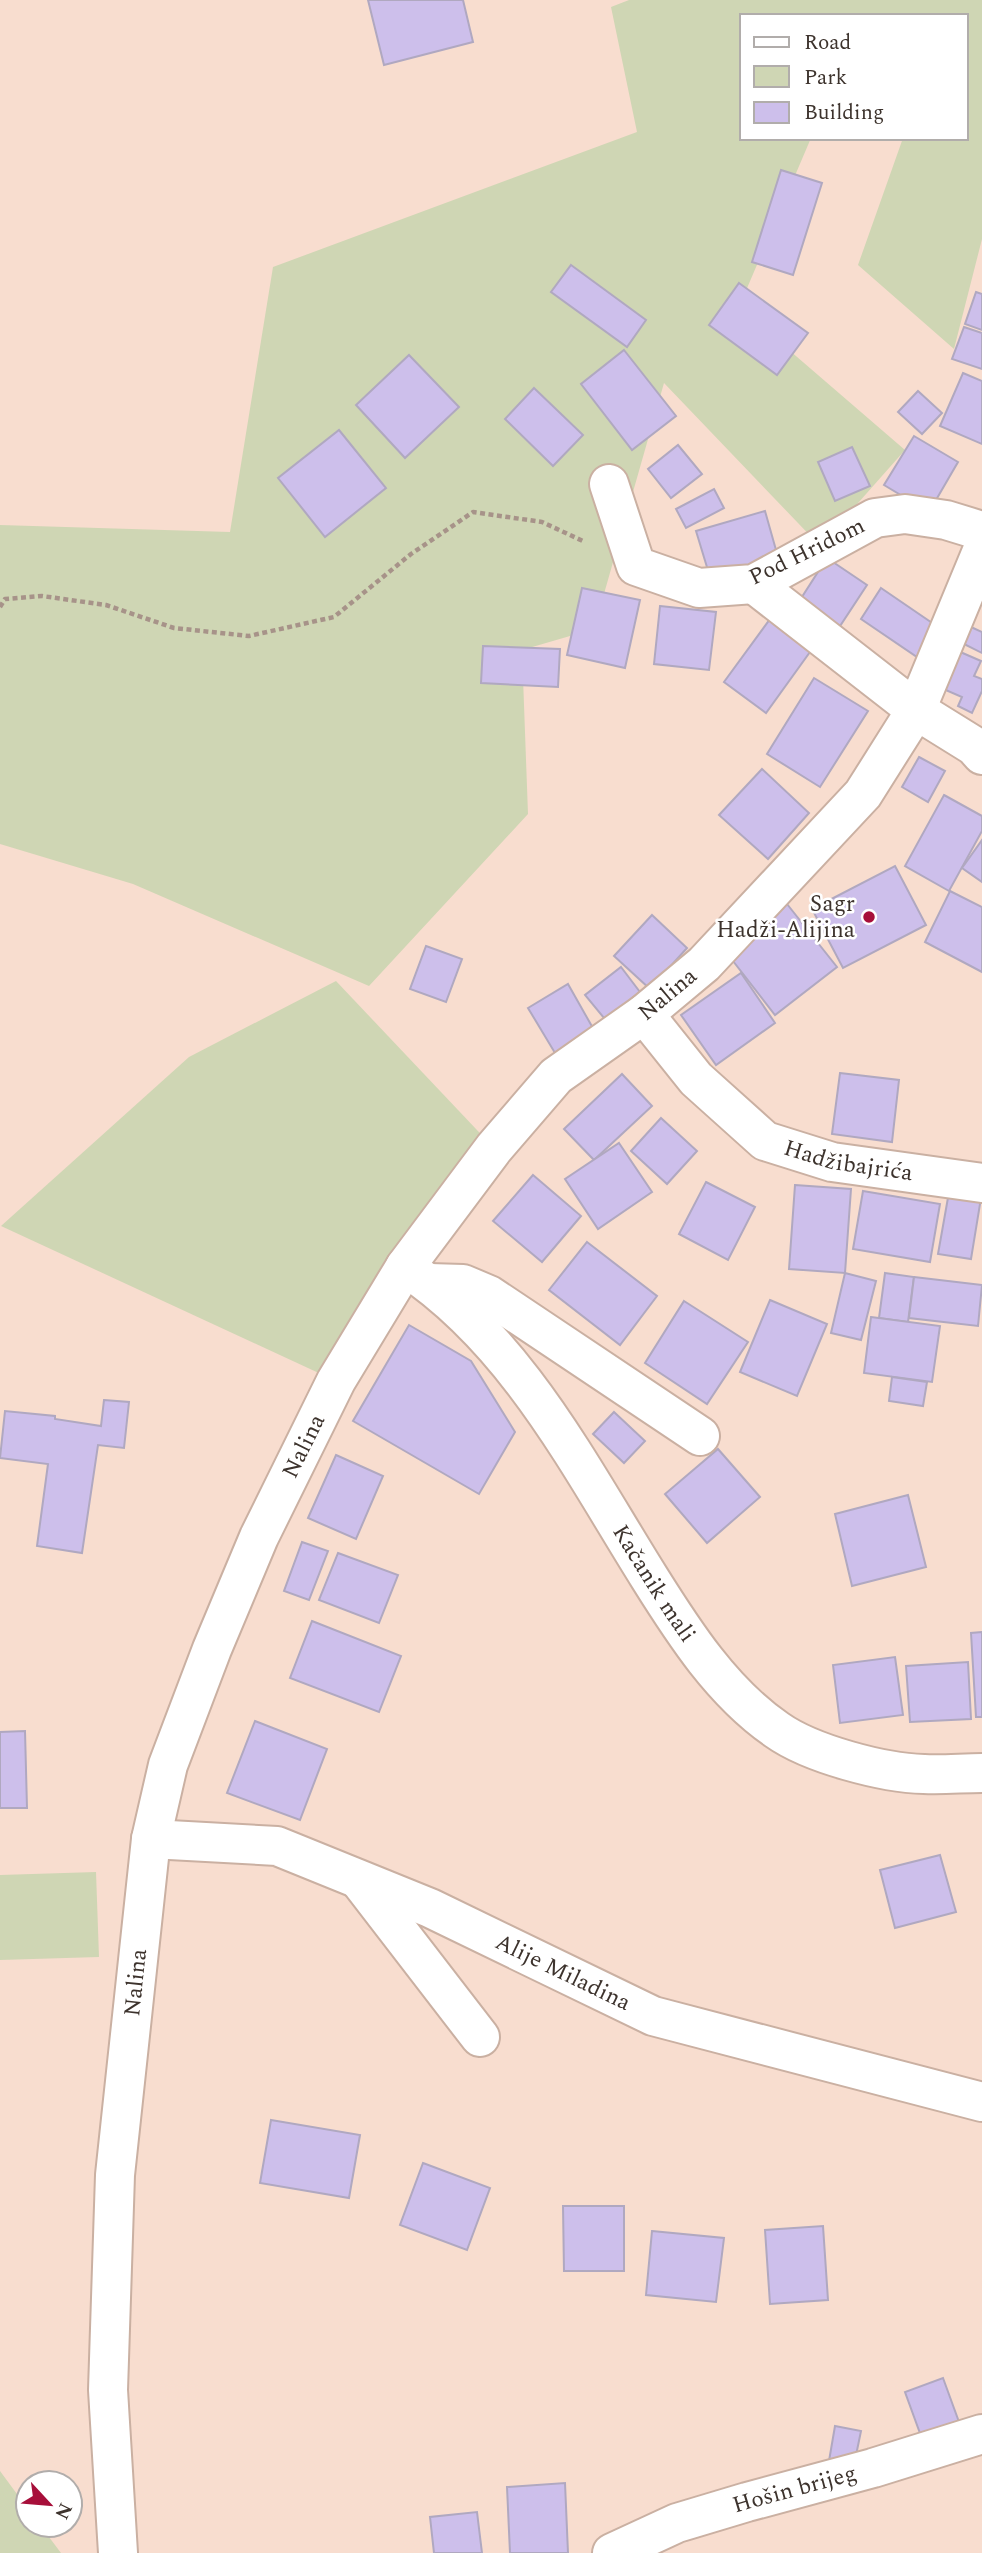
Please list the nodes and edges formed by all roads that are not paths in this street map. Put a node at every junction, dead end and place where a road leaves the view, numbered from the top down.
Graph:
1 (609, 484) dead end
2 (982, 531) edge
3 (982, 551) edge
4 (754, 584) junction
5 (916, 710) junction
6 (982, 755) edge
7 (644, 1014) junction
8 (982, 1183) edge
9 (417, 1275) junction
10 (700, 1436) dead end
11 (982, 1773) edge
12 (151, 1839) junction
13 (358, 1879) junction
14 (480, 2037) dead end
15 (982, 2102) edge
16 (982, 2434) edge
17 (118, 2553) edge
18 (612, 2553) edge

1 - 4 street, Pod Hridom
2 - 4 street, Pod Hridom
3 - 5 street, Nalina
4 - 5 street
5 - 6 street
5 - 7 street, Nalina
7 - 8 street, Hadžibajrića
7 - 9 street, Nalina
9 - 10 street
9 - 11 street, Kačanik mali
9 - 12 street, Nalina
12 - 13 street, Alije Miladina
12 - 17 street, Nalina
13 - 14 street
13 - 15 street, Alije Miladina
16 - 18 street, Hošin brijeg

